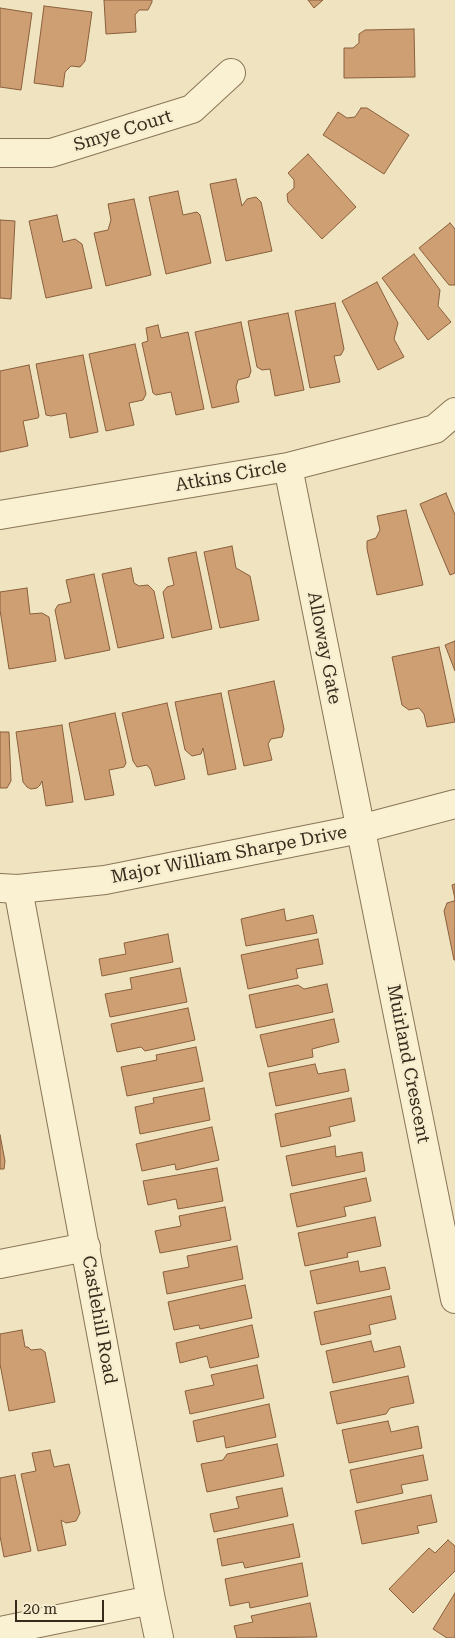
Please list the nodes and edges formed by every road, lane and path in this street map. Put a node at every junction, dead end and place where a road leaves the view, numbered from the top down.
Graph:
1 (231, 73) dead end
2 (0, 153) edge
3 (455, 412) edge
4 (288, 467) junction
5 (0, 515) edge
6 (455, 804) edge
7 (360, 829) junction
8 (9, 888) edge
9 (86, 1247) junction
10 (0, 1264) edge
11 (455, 1299) edge
12 (151, 1600) junction
13 (0, 1631) edge
14 (159, 1638) edge

1 - 2 street, Smye Court
3 - 4 street, Atkins Circle
4 - 5 street, Atkins Circle
4 - 7 street, Alloway Gate
6 - 7 street, Major William Sharpe Drive
7 - 8 street, Major William Sharpe Drive
7 - 11 street, Muirland Crescent
8 - 9 street, Castlehill Road
9 - 10 street
9 - 12 street, Castlehill Road
12 - 13 street
12 - 14 street, Castlehill Road

